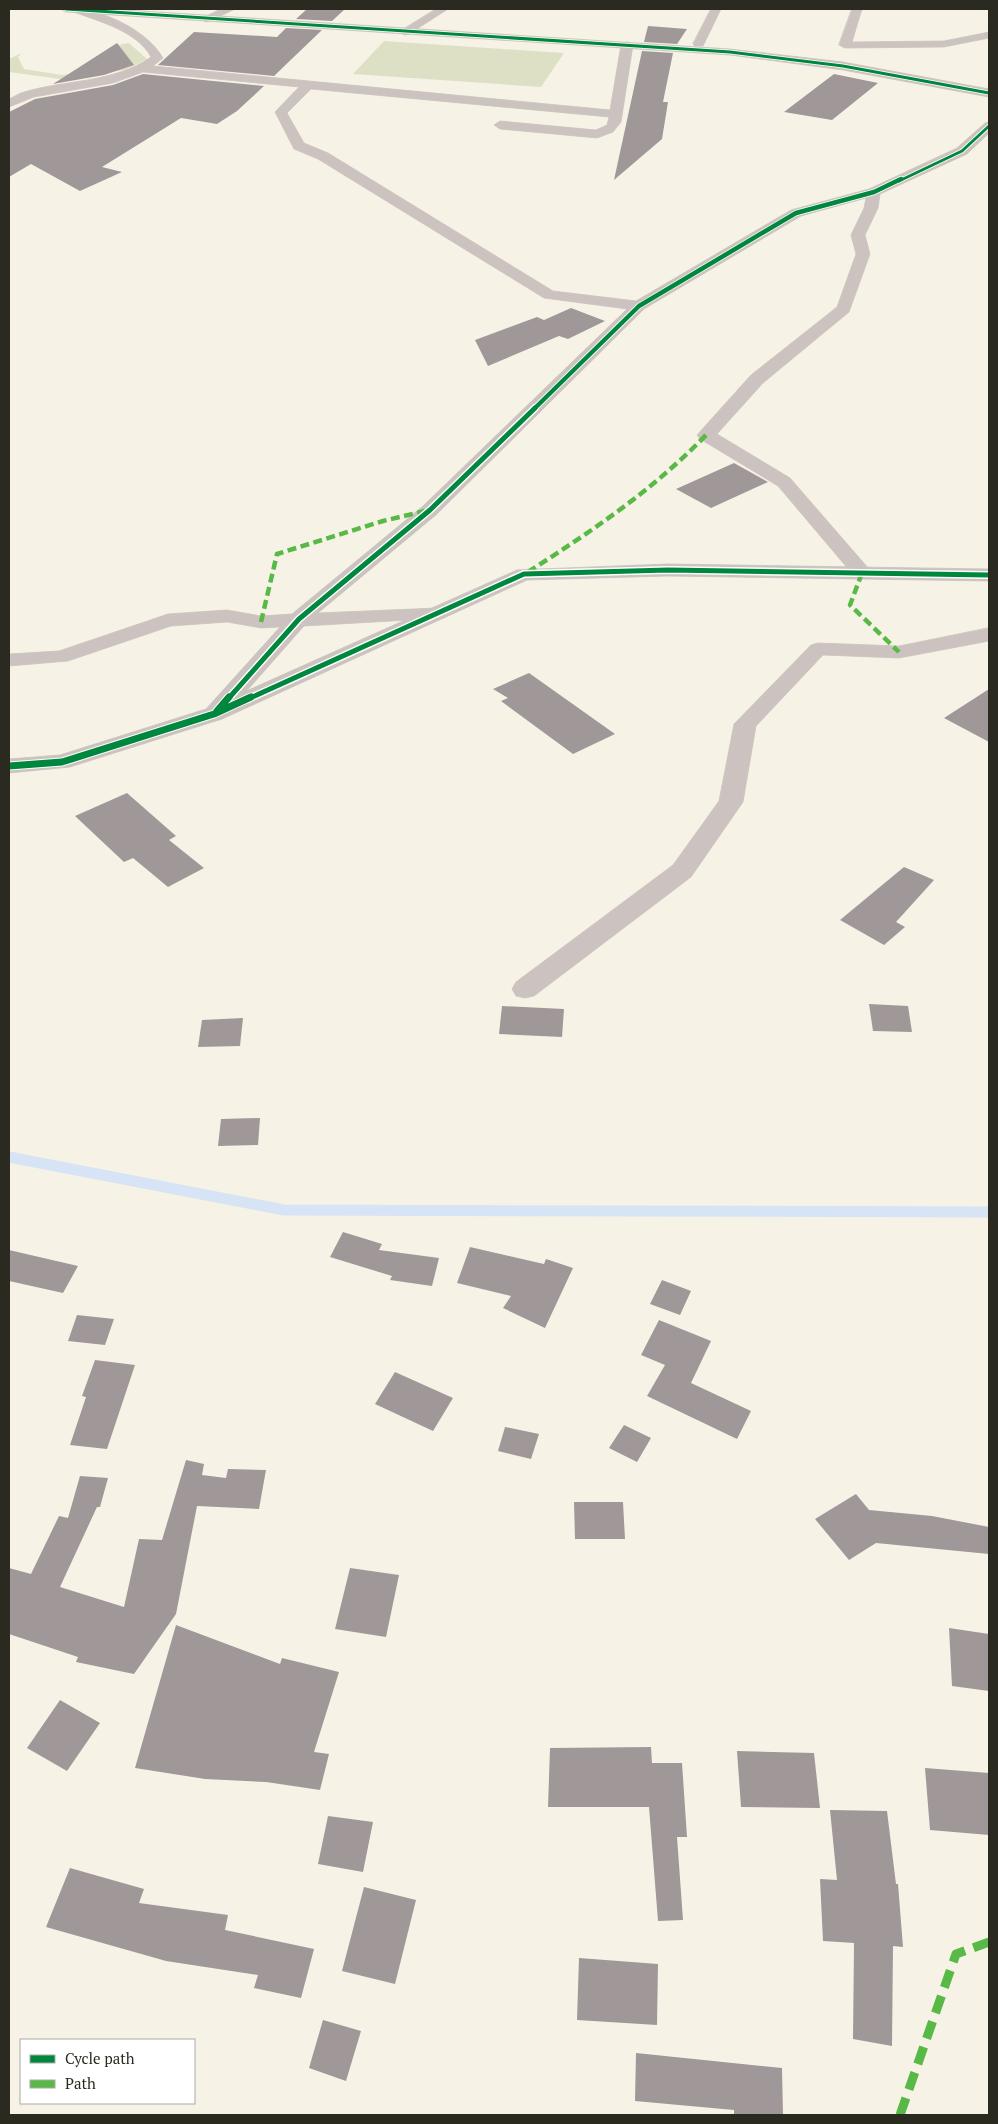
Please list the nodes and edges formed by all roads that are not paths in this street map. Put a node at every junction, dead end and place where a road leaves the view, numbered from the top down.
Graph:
1 (66, 9) edge
2 (230, 9) edge
3 (443, 9) edge
4 (716, 9) edge
5 (857, 9) edge
6 (78, 10) edge
7 (206, 19) junction
8 (405, 32) junction
9 (989, 34) edge
10 (699, 44) dead end
11 (627, 45) junction
12 (144, 69) junction
13 (309, 84) junction
14 (989, 93) edge
15 (9, 103) edge
16 (616, 114) junction
17 (500, 125) dead end
18 (989, 126) edge
19 (874, 192) junction
20 (639, 306) junction
21 (862, 573) junction
22 (989, 575) edge
23 (437, 614) junction
24 (299, 619) junction
25 (989, 634) edge
26 (9, 660) edge
27 (214, 714) junction
28 (9, 766) edge
29 (525, 989) dead end

1 - 6 street
2 - 7 street
3 - 8 street
4 - 10 street
5 - 9 street
6 - 7 street
6 - 12 street
7 - 8 street
8 - 11 street
11 - 14 street
11 - 16 street
12 - 13 street
12 - 15 street
13 - 16 street
13 - 20 street
16 - 17 street
18 - 19 street
19 - 20 street
19 - 21 street
20 - 24 street
21 - 22 street
21 - 23 street
23 - 24 street
23 - 27 street
24 - 26 street
24 - 27 street
25 - 29 street
27 - 28 street

